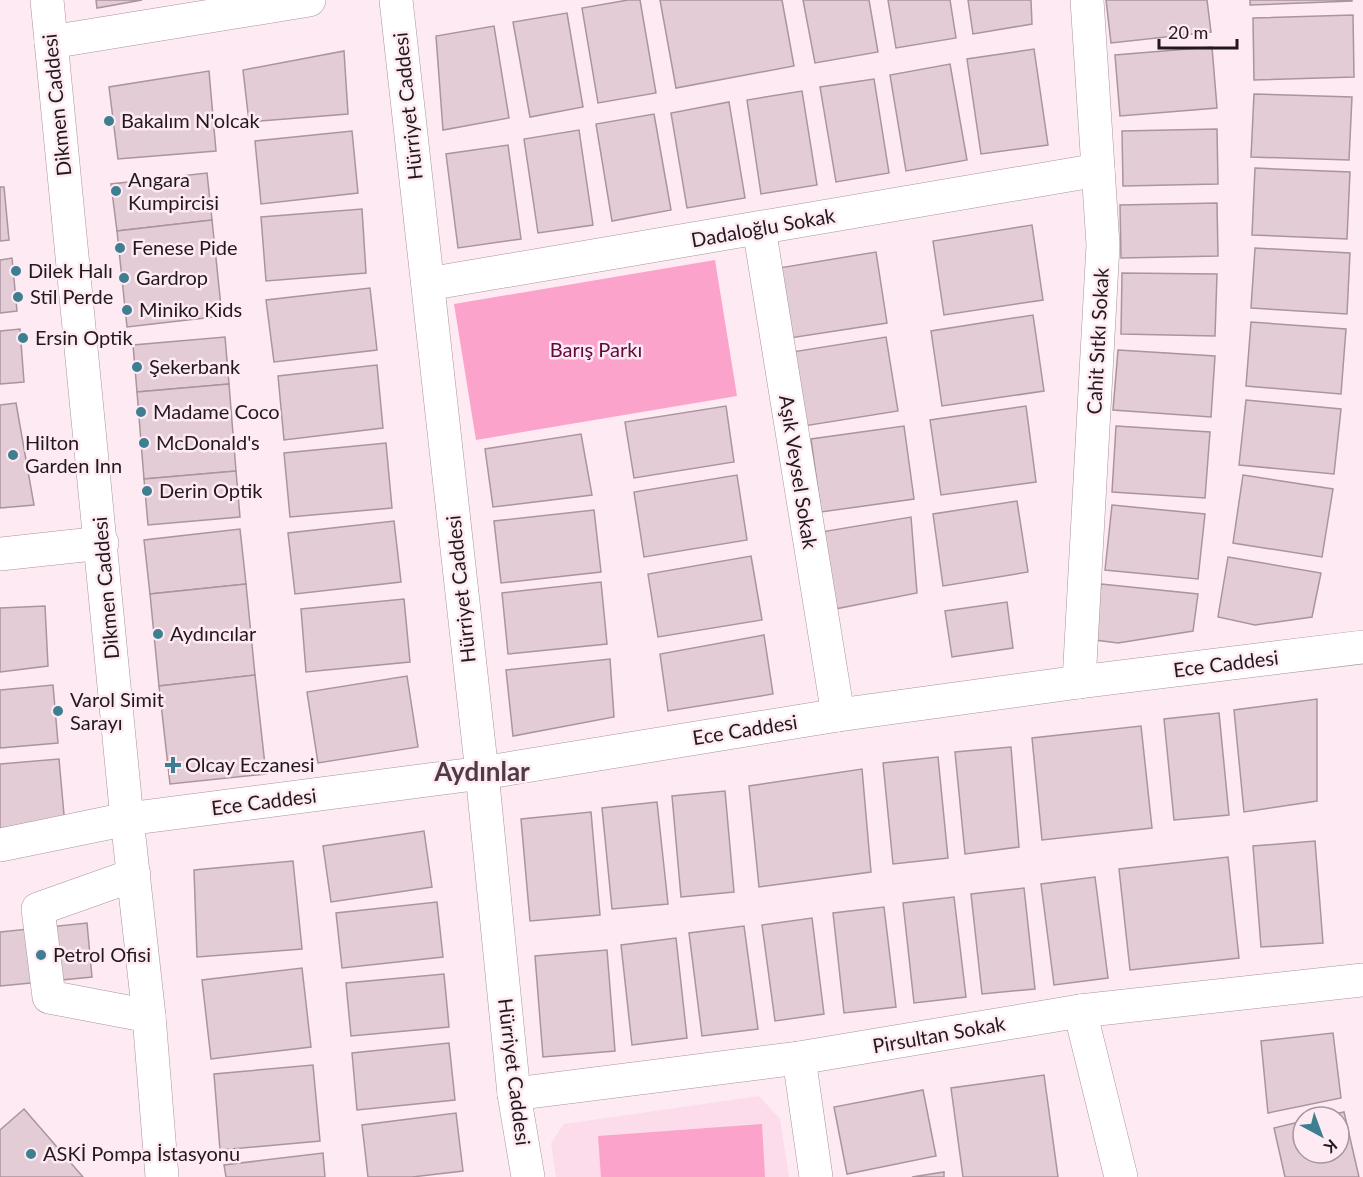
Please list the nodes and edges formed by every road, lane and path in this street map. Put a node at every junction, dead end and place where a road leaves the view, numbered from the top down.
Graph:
1 (47, 0) edge
2 (309, 0) edge
3 (396, 0) edge
4 (1088, 0) edge
5 (51, 42) junction
6 (1098, 170) junction
7 (759, 228) junction
8 (428, 284) junction
9 (102, 543) junction
10 (0, 554) edge
11 (1363, 647) edge
12 (1079, 682) junction
13 (838, 715) junction
14 (482, 773) junction
15 (127, 819) junction
16 (0, 845) edge
17 (134, 875) junction
18 (1363, 980) edge
19 (1080, 1011) junction
20 (149, 1016) junction
21 (799, 1059) junction
22 (514, 1094) junction
23 (162, 1177) edge
24 (528, 1177) edge
25 (816, 1177) edge
26 (1121, 1177) edge

1 - 5 street, Dikmen Caddesi
2 - 5 street
3 - 8 street, Hürriyet Caddesi
4 - 6 street, Cahit Sıtkı Sokak
5 - 9 street, Dikmen Caddesi
6 - 7 street, Dadaloğlu Sokak
6 - 12 street, Cahit Sıtkı Sokak
7 - 8 street, Dadaloğlu Sokak
7 - 13 street, Aşık Veysel Sokak
8 - 14 street, Hürriyet Caddesi
9 - 10 street
9 - 15 street, Dikmen Caddesi
11 - 12 street, Ece Caddesi
12 - 13 street, Ece Caddesi
13 - 14 street, Ece Caddesi
14 - 15 street, Ece Caddesi
14 - 22 street, Hürriyet Caddesi
15 - 16 street, Ece Caddesi
15 - 17 street, Dikmen Caddesi
17 - 20 street, Dikmen Caddesi
17 - 20 street
18 - 19 street, Pirsultan Sokak
19 - 21 street, Pirsultan Sokak
19 - 26 street
20 - 23 street, Dikmen Caddesi
21 - 22 street, Pirsultan Sokak
21 - 25 street
22 - 24 street, Hürriyet Caddesi

